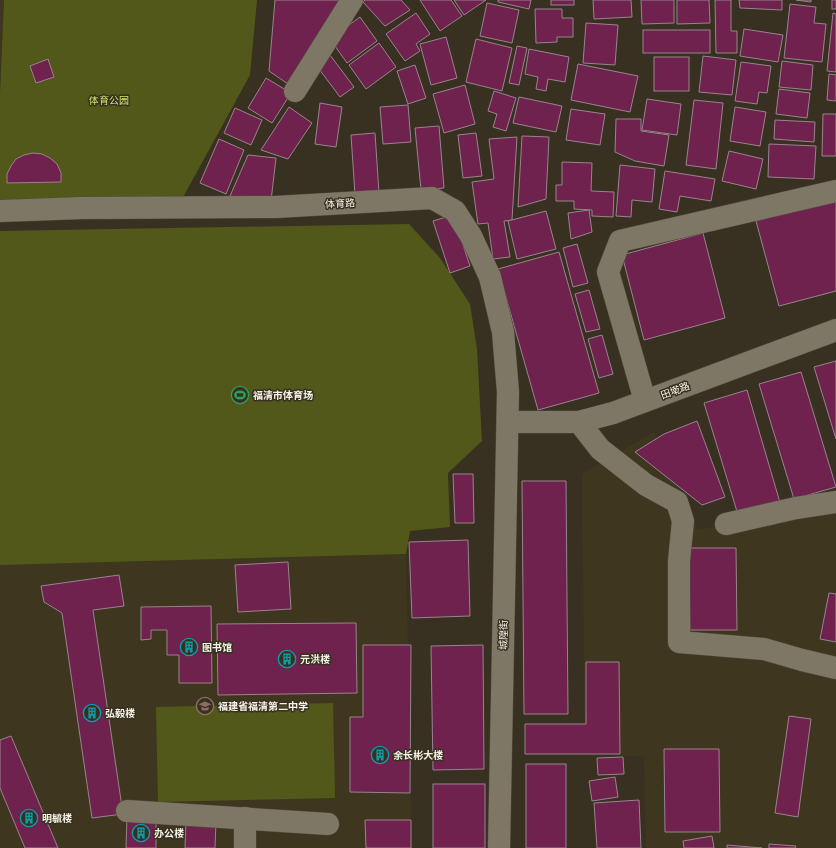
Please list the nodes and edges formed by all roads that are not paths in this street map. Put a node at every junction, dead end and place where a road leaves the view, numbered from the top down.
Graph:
1 (352, 0) edge
2 (295, 91) dead end
3 (836, 191) edge
4 (0, 211) edge
5 (836, 330) edge
6 (645, 401) junction
7 (508, 422) junction
8 (579, 422) junction
9 (836, 502) edge
10 (726, 524) dead end
11 (836, 668) edge
12 (127, 811) dead end
13 (245, 818) junction
14 (328, 824) dead end
15 (245, 848) edge
16 (499, 848) edge

1 - 2 street
3 - 6 street
4 - 7 street, 体育路
5 - 6 street, 田墘路
6 - 8 street, 田墘路
7 - 8 street, 田墘路
7 - 16 street, 城隍街
8 - 11 street
9 - 10 street
12 - 13 street
13 - 14 street
13 - 15 street

